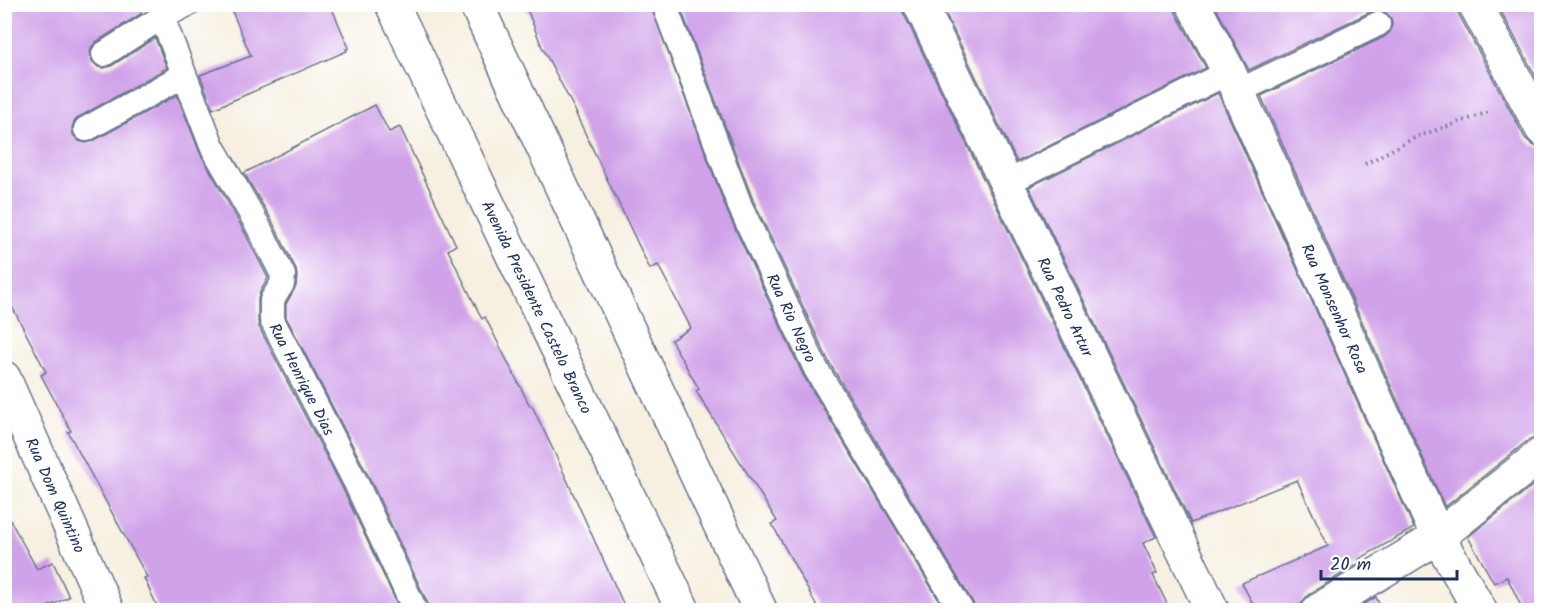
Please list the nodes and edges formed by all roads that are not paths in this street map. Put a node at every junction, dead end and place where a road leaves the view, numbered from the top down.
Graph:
1 (188, 4) edge
2 (392, 4) edge
3 (476, 4) edge
4 (664, 4) edge
5 (920, 4) edge
6 (1193, 4) edge
7 (1475, 4) edge
8 (162, 17) junction
9 (1378, 24) dead end
10 (104, 54) dead end
11 (184, 75) junction
12 (1233, 82) junction
13 (86, 129) dead end
14 (1542, 129) edge
15 (1006, 183) junction
16 (4, 378) edge
17 (1542, 454) edge
18 (1438, 537) junction
19 (107, 610) edge
20 (415, 610) edge
21 (683, 610) edge
22 (760, 610) edge
23 (961, 610) edge
24 (1212, 610) edge
25 (1319, 610) edge
26 (1480, 610) edge

1 - 8 lane
2 - 21 street, Avenida Presidente Castelo Branco
3 - 22 street
4 - 23 lane, Rua Rio Negro
5 - 15 street, Rua Pedro Artur
6 - 12 street, Rua Monsenhor Rosa
7 - 14 street
8 - 10 lane
8 - 11 lane, Rua Henrique Dias
9 - 12 lane
11 - 13 lane
11 - 20 lane, Rua Henrique Dias
12 - 15 lane
12 - 18 street, Rua Monsenhor Rosa
15 - 24 street, Rua Pedro Artur
16 - 19 street, Rua Dom Quintino
17 - 18 street
18 - 25 street
18 - 26 street, Rua Monsenhor Rosa

